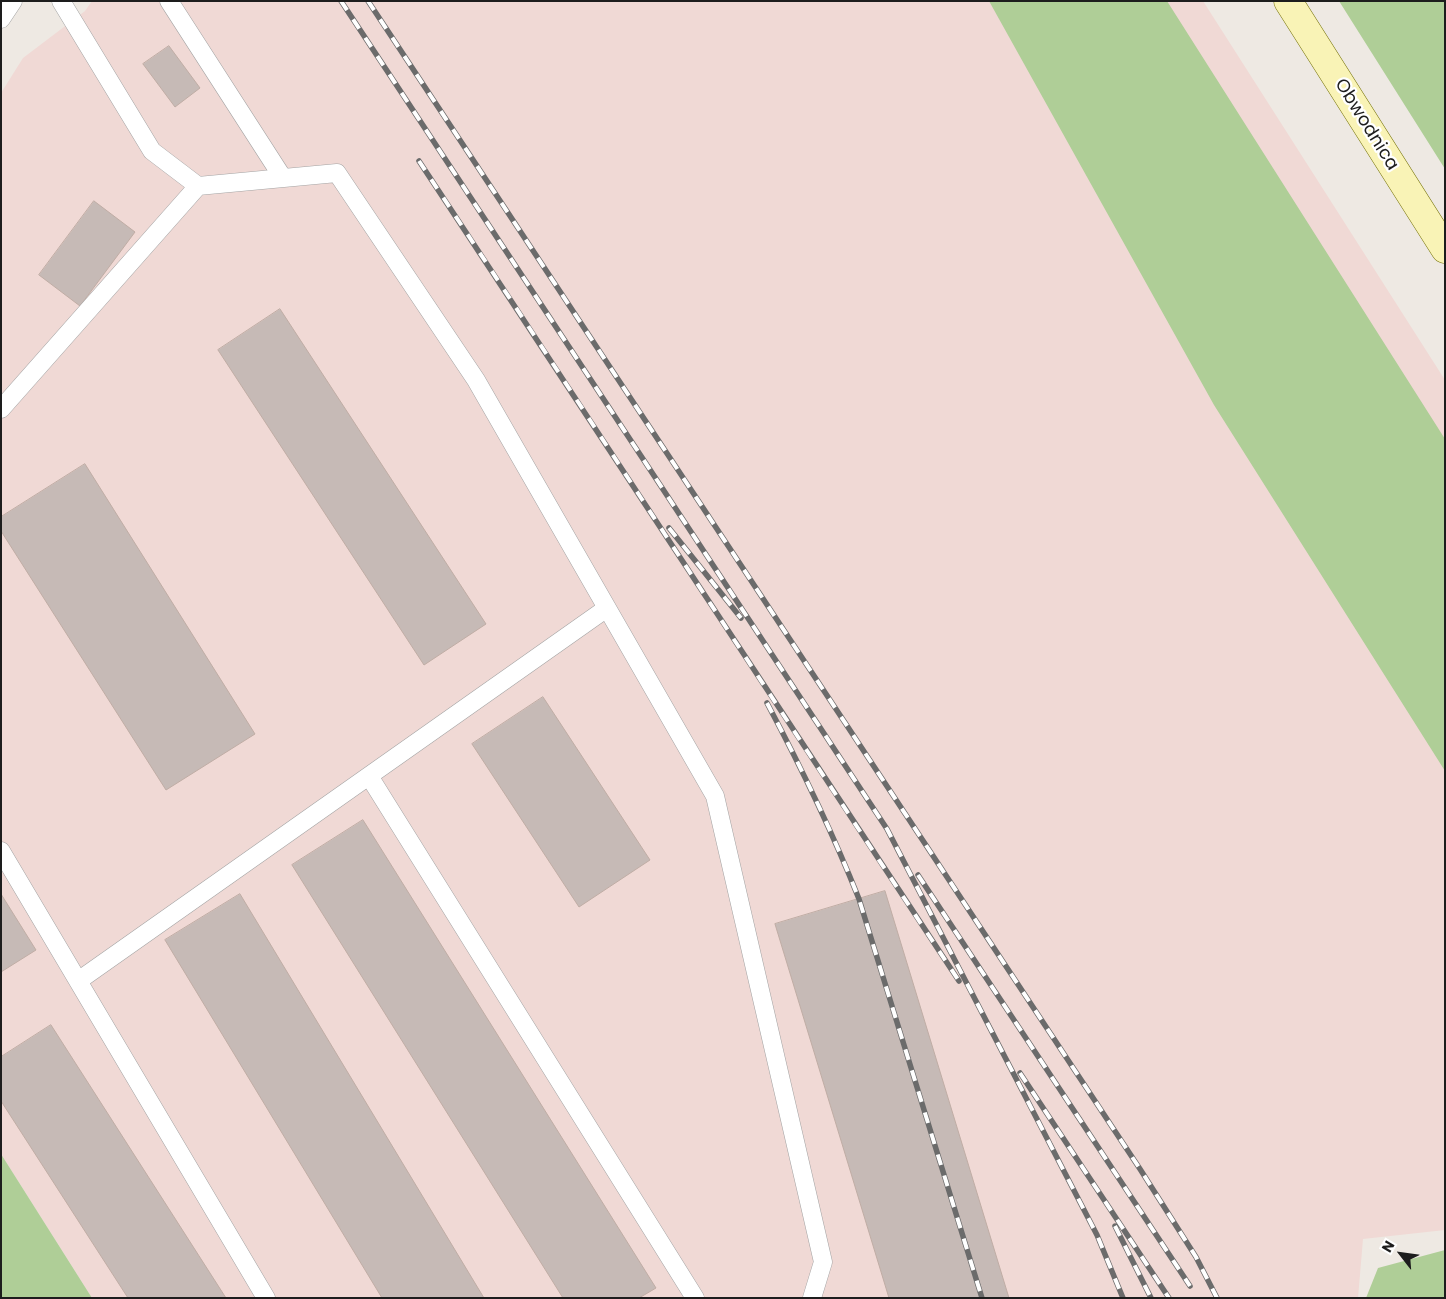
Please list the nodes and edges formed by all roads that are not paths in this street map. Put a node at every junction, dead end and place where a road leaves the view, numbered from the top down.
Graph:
1 (13, 1) edge
2 (61, 1) edge
3 (169, 1) edge
4 (1288, 1) edge
5 (1, 19) edge
6 (283, 178) junction
7 (198, 186) junction
8 (1445, 249) edge
9 (1, 409) edge
10 (607, 608) junction
11 (369, 776) junction
12 (1, 851) edge
13 (78, 981) junction
14 (266, 1298) edge
15 (695, 1298) edge
16 (812, 1298) edge

1 - 5 lane
2 - 7 lane
3 - 6 lane
4 - 8 main road, Obwodnica
6 - 7 lane
6 - 10 lane
7 - 9 lane
10 - 11 lane
10 - 16 lane
11 - 13 lane
11 - 15 lane
12 - 13 lane
13 - 14 lane

